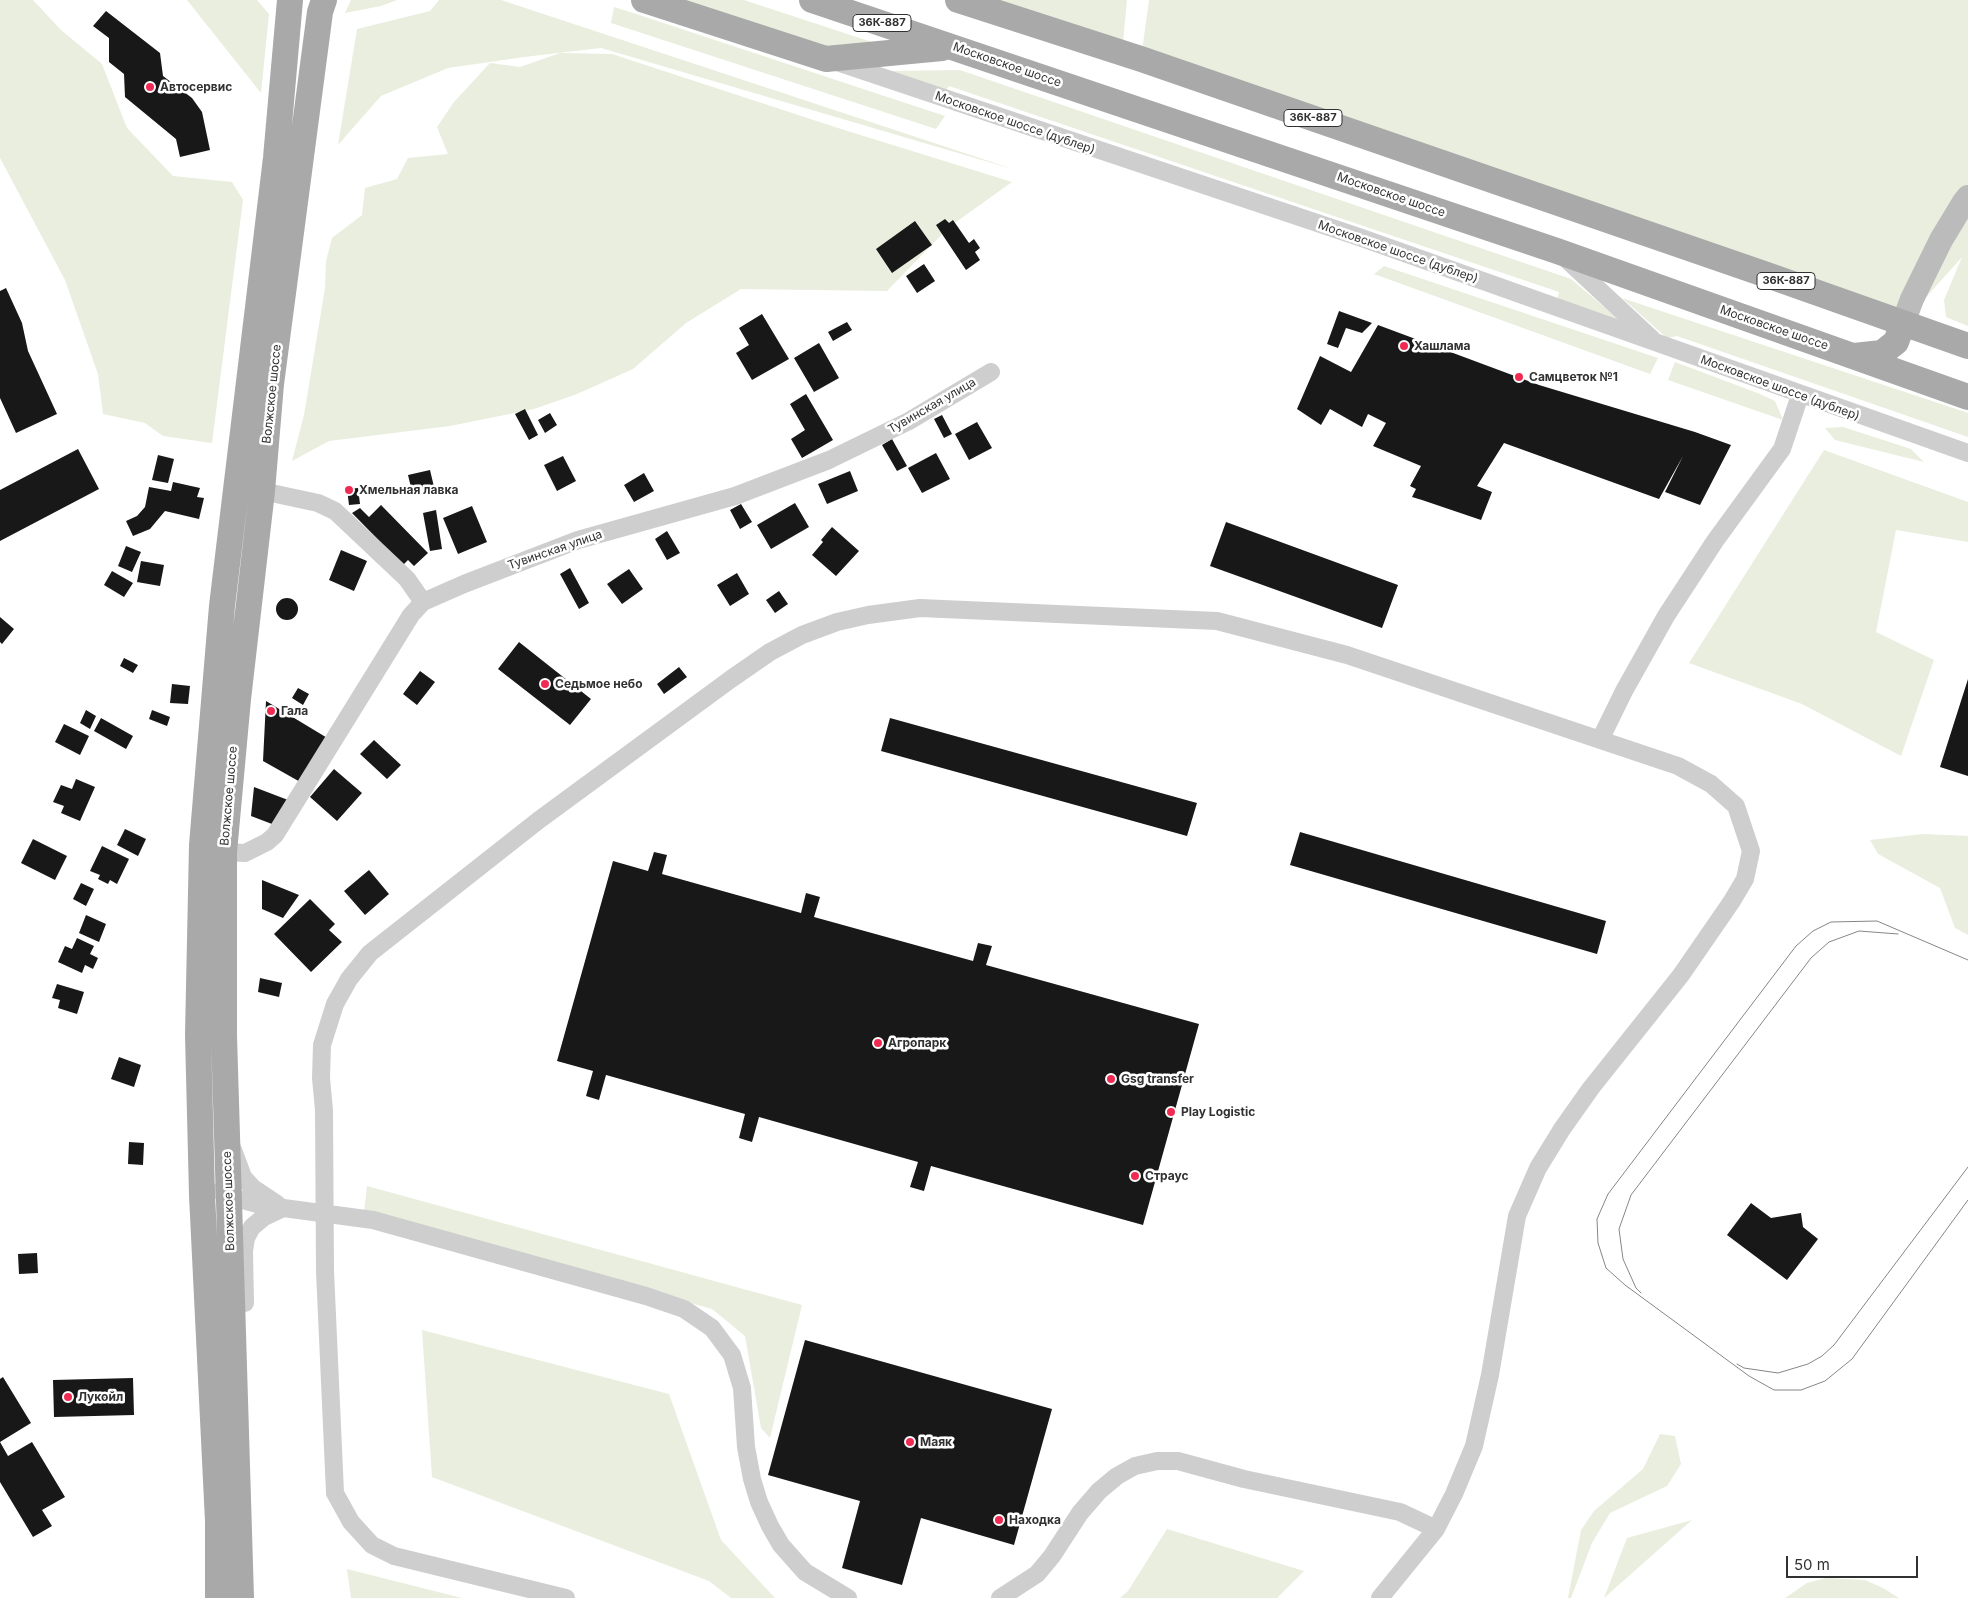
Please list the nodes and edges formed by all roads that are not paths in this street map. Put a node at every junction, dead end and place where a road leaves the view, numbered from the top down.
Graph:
1 (290, 0) edge
2 (324, 0) edge
3 (644, 0) edge
4 (812, 0) edge
5 (958, 0) edge
6 (953, 47) junction
7 (826, 58) junction
8 (1968, 197) edge
9 (1557, 251) junction
10 (1903, 323) junction
11 (1658, 344) junction
12 (1968, 346) edge
13 (1854, 356) junction
14 (991, 372) dead end
15 (1800, 395) junction
16 (1968, 397) edge
17 (1968, 453) edge
18 (262, 491) junction
19 (423, 602) junction
20 (1600, 740) junction
21 (224, 852) junction
22 (199, 1090) junction
23 (226, 1127) junction
24 (228, 1196) junction
25 (284, 1208) junction
26 (324, 1213) junction
27 (204, 1240) junction
28 (230, 1240) junction
29 (234, 1350) junction
30 (1436, 1529) junction
31 (218, 1598) edge
32 (241, 1598) edge
33 (566, 1598) edge
34 (848, 1598) edge
35 (1000, 1598) edge
36 (1380, 1598) edge

1 - 22 main road, Волжское шоссе
2 - 18 main road, Волжское шоссе
3 - 7 main road
4 - 6 main road, Московское шоссе / 36К-887
5 - 10 main road, 36К-887
6 - 7 main road
6 - 9 main road, Московское шоссе / 36К-887
7 - 11 street, Московское шоссе (дублер)
8 - 10 main road
9 - 11 street
9 - 13 main road, Московское шоссе / 36К-887
10 - 12 main road, 36К-887
10 - 13 main road
11 - 15 street, Московское шоссе (дублер)
13 - 16 main road, Московское шоссе / 36К-887
14 - 19 street, Тувинская улица
15 - 17 street, Московское шоссе (дублер)
15 - 20 street
18 - 19 street
18 - 21 main road, Волжское шоссе
19 - 21 street, Тувинская улица
20 - 26 street
20 - 30 street
21 - 23 main road, Волжское шоссе
22 - 24 street
22 - 27 main road, Волжское шоссе
23 - 24 main road, Волжское шоссе
23 - 25 street
24 - 25 street
24 - 28 main road, Волжское шоссе
25 - 26 street
25 - 29 street
26 - 33 street
26 - 34 street
27 - 28 main road
27 - 31 main road, Волжское шоссе
28 - 29 main road, Волжское шоссе
29 - 32 main road, Волжское шоссе
30 - 35 street
30 - 36 street

